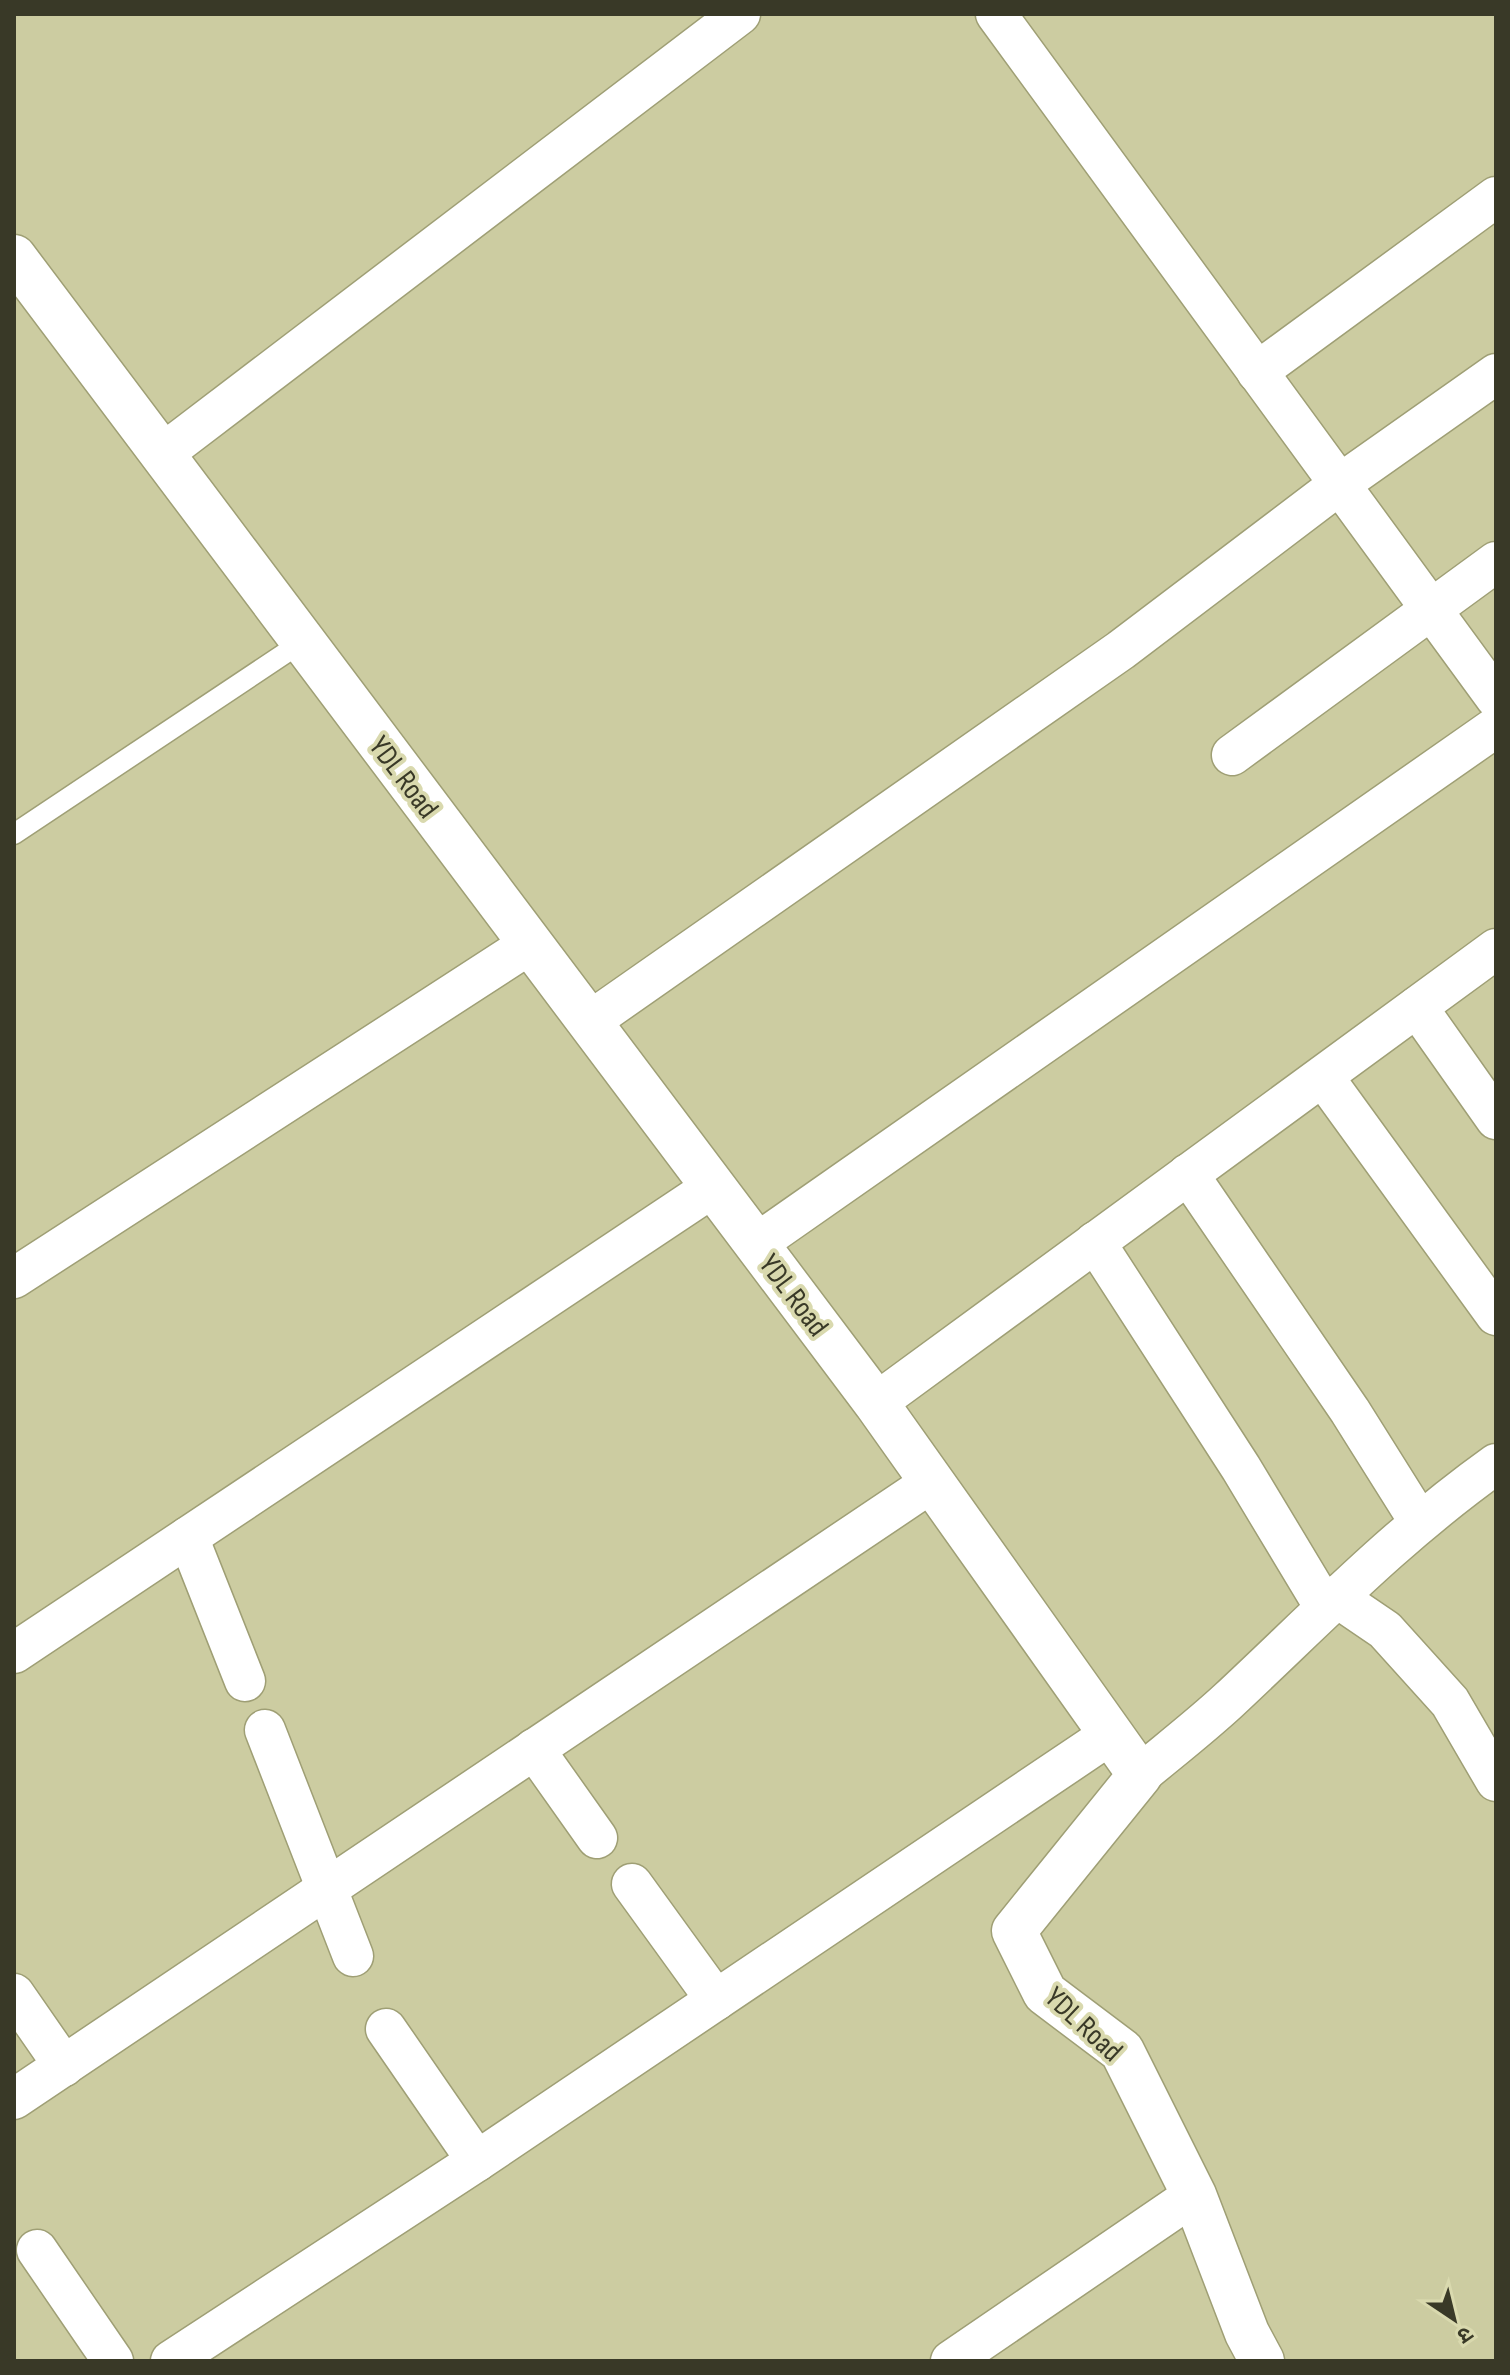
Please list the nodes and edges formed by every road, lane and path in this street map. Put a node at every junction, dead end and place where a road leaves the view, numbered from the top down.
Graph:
1 (740, 14) edge
2 (996, 14) edge
3 (1496, 197) edge
4 (14, 257) edge
5 (1257, 372) junction
6 (1496, 374) edge
7 (161, 455) junction
8 (1340, 484) junction
9 (1496, 562) edge
10 (1431, 608) junction
11 (302, 642) junction
12 (1496, 698) edge
13 (1496, 727) edge
14 (1232, 755) dead end
15 (14, 834) edge
16 (530, 944) junction
17 (1496, 949) edge
18 (1417, 1007) junction
19 (589, 1022) junction
20 (1324, 1078) junction
21 (1496, 1119) edge
22 (1188, 1174) junction
23 (713, 1187) junction
24 (1095, 1242) junction
25 (756, 1244) junction
26 (14, 1278) edge
27 (1496, 1315) edge
28 (876, 1403) junction
29 (1496, 1464) edge
30 (932, 1482) junction
31 (1419, 1521) junction
32 (188, 1537) junction
33 (1329, 1601) junction
34 (14, 1653) edge
35 (245, 1681) dead end
36 (265, 1730) dead end
37 (1111, 1734) junction
38 (534, 1749) junction
39 (1140, 1775) junction
40 (1496, 1781) edge
41 (597, 1838) dead end
42 (632, 1884) dead end
43 (327, 1889) junction
44 (353, 1956) dead end
45 (14, 1994) edge
46 (716, 2000) junction
47 (386, 2029) dead end
48 (64, 2066) junction
49 (14, 2099) edge
50 (477, 2161) junction
51 (1194, 2195) junction
52 (37, 2250) dead end
53 (113, 2361) edge
54 (171, 2361) edge
55 (951, 2361) edge
56 (1262, 2361) edge

1 - 7 street
2 - 5 street
3 - 5 street
4 - 7 street, YDL Road
5 - 8 street
6 - 8 street
7 - 11 street, YDL Road
8 - 10 street
8 - 19 street
9 - 10 street
10 - 12 street
10 - 14 street
11 - 15 lane
11 - 16 street, YDL Road
13 - 25 street
16 - 19 street, YDL Road
16 - 26 street
17 - 18 street
18 - 20 street
18 - 21 street
19 - 23 street, YDL Road
20 - 22 street
20 - 27 street
22 - 24 street
22 - 31 street
23 - 25 street, YDL Road
23 - 32 street
24 - 28 street
24 - 33 street
25 - 28 street, YDL Road
28 - 30 street, YDL Road
29 - 31 street
30 - 37 street, YDL Road
30 - 38 street
31 - 33 street
32 - 34 street
32 - 35 street
33 - 39 street
33 - 40 street
36 - 43 street
37 - 39 street, YDL Road
37 - 46 street
38 - 41 street
38 - 43 street
39 - 51 street, YDL Road
42 - 46 street
43 - 44 street
43 - 48 street
45 - 48 street
46 - 50 street
47 - 50 street
48 - 49 street
50 - 54 street
51 - 55 street
51 - 56 street, YDL Road
52 - 53 street

